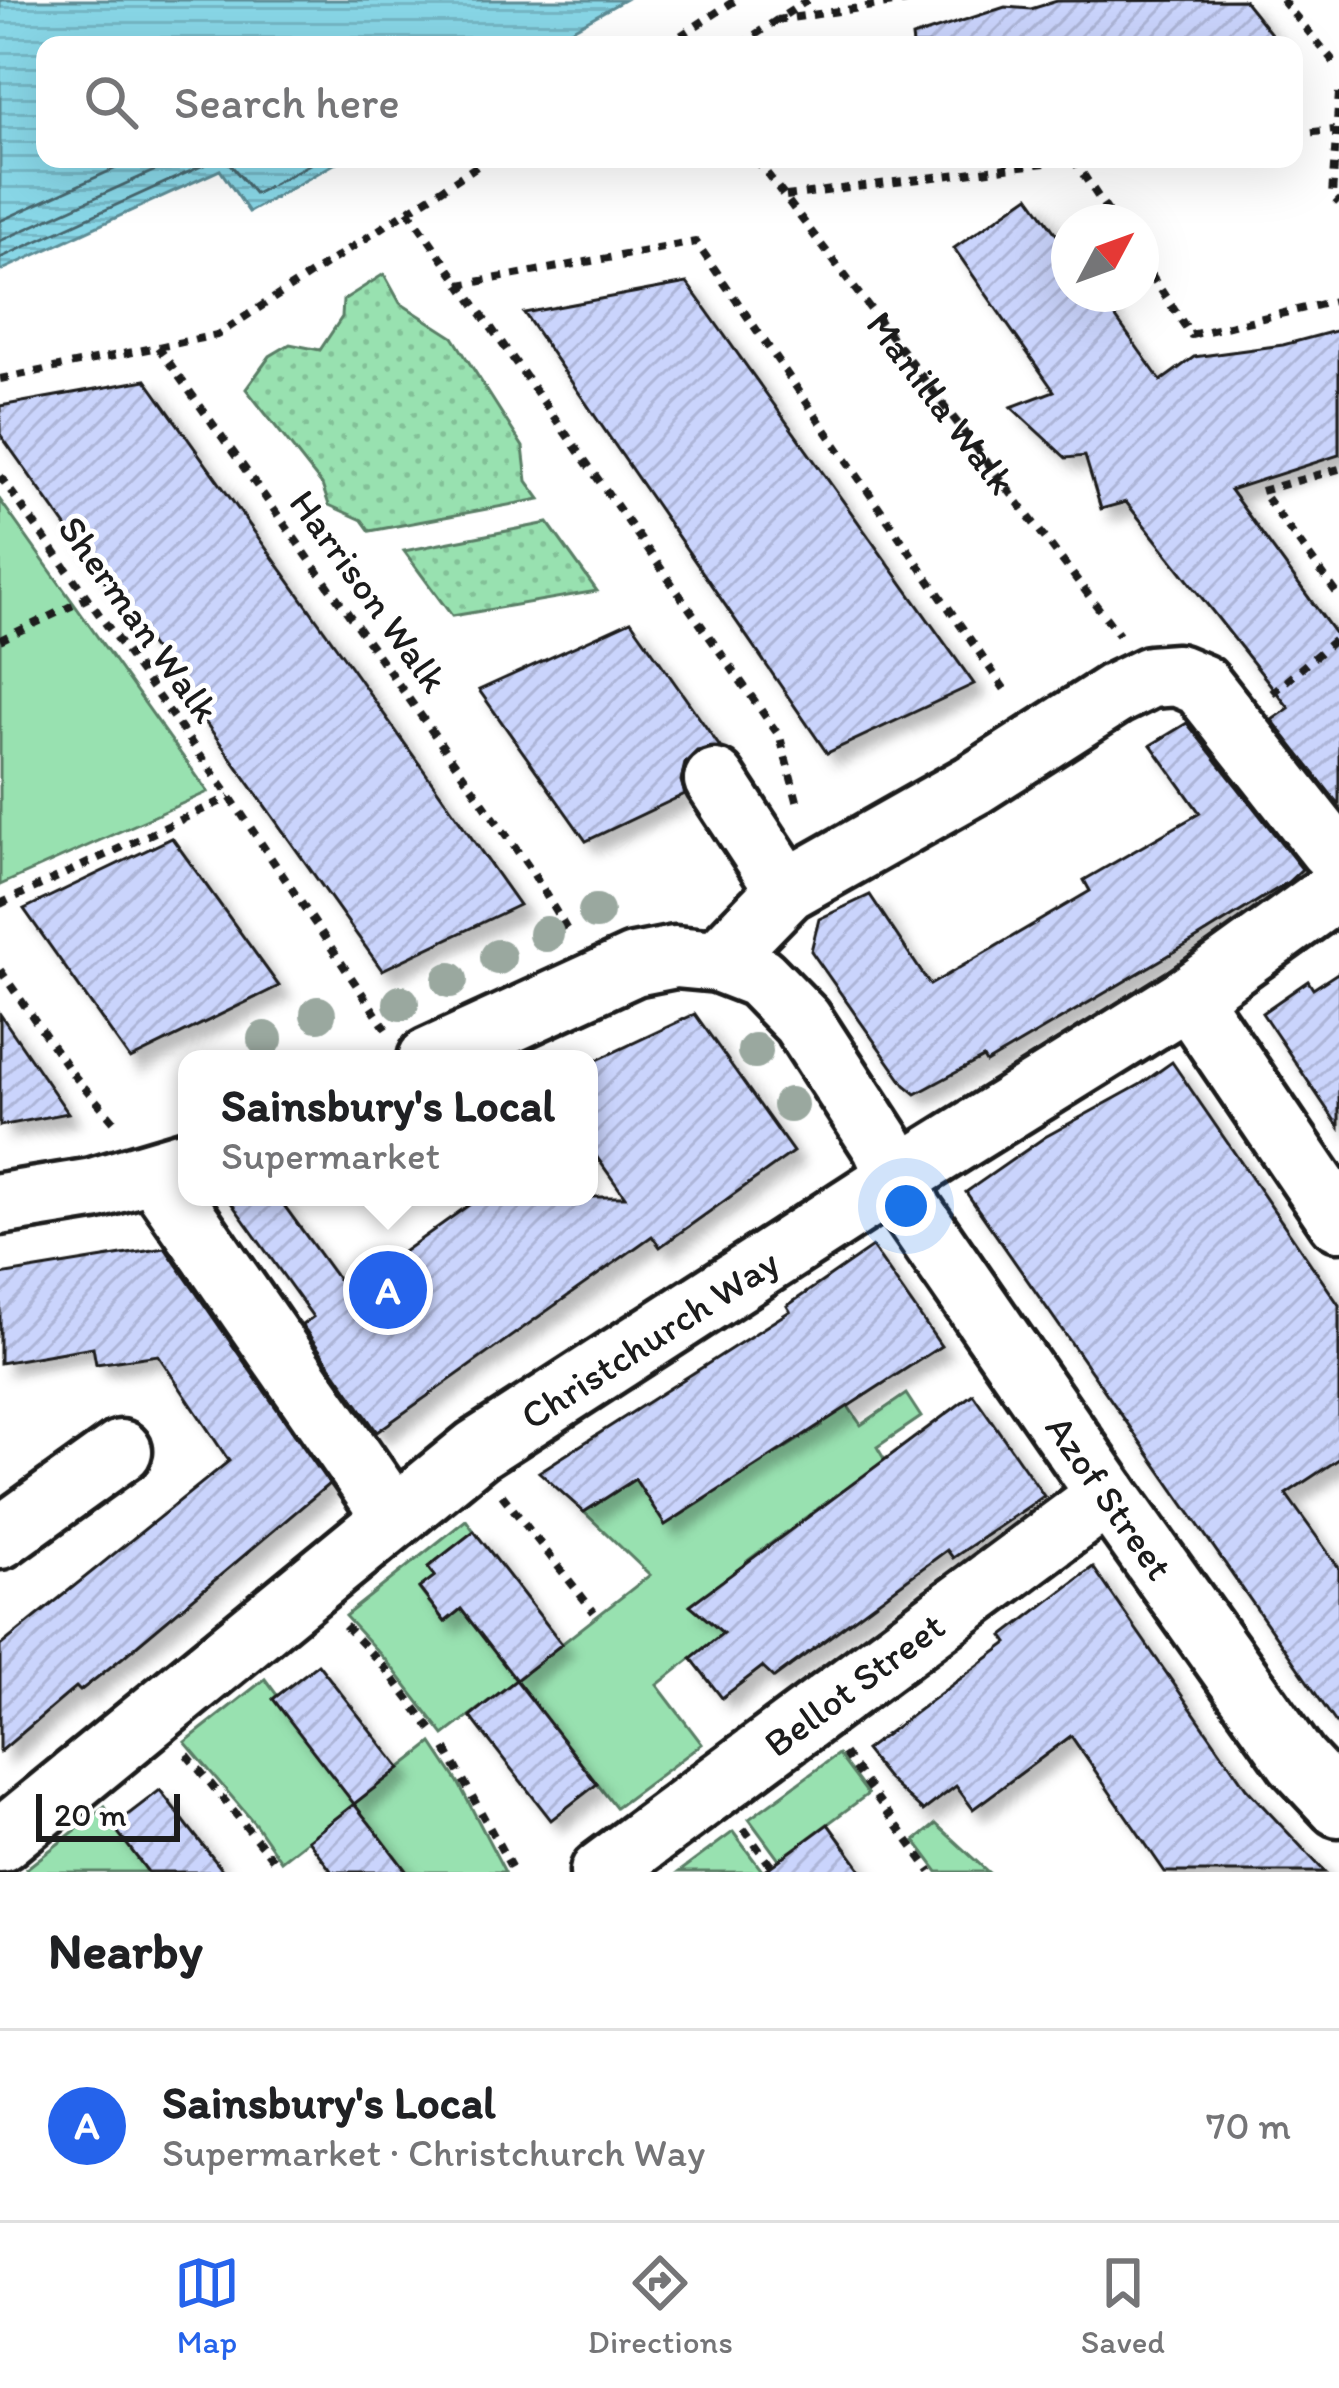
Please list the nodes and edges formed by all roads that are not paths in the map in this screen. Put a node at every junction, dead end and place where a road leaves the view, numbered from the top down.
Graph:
1 (715, 780) dead end
2 (1335, 868) edge
3 (787, 890) junction
4 (718, 962) junction
5 (1188, 997) junction
6 (407, 1044) edge
7 (156, 1157) edge
8 (897, 1178) junction
9 (178, 1190) edge
10 (0, 1204) edge
11 (188, 1206) edge
12 (1339, 1220) edge
13 (121, 1450) dead end
14 (1108, 1495) junction
15 (394, 1518) junction
16 (0, 1538) edge
17 (1339, 1806) edge
18 (0, 1841) edge
19 (601, 1872) edge

1 - 3 street
2 - 3 street
2 - 5 street, Christchurch Way
3 - 4 street
4 - 6 street
4 - 8 street, Azof Street
5 - 8 street, Christchurch Way
5 - 12 street
7 - 9 street
7 - 10 street
8 - 14 street, Azof Street
8 - 15 street, Christchurch Way
11 - 15 street
13 - 16 street
14 - 17 street, Azof Street
14 - 19 street, Bellot Street
15 - 18 street, Christchurch Way

